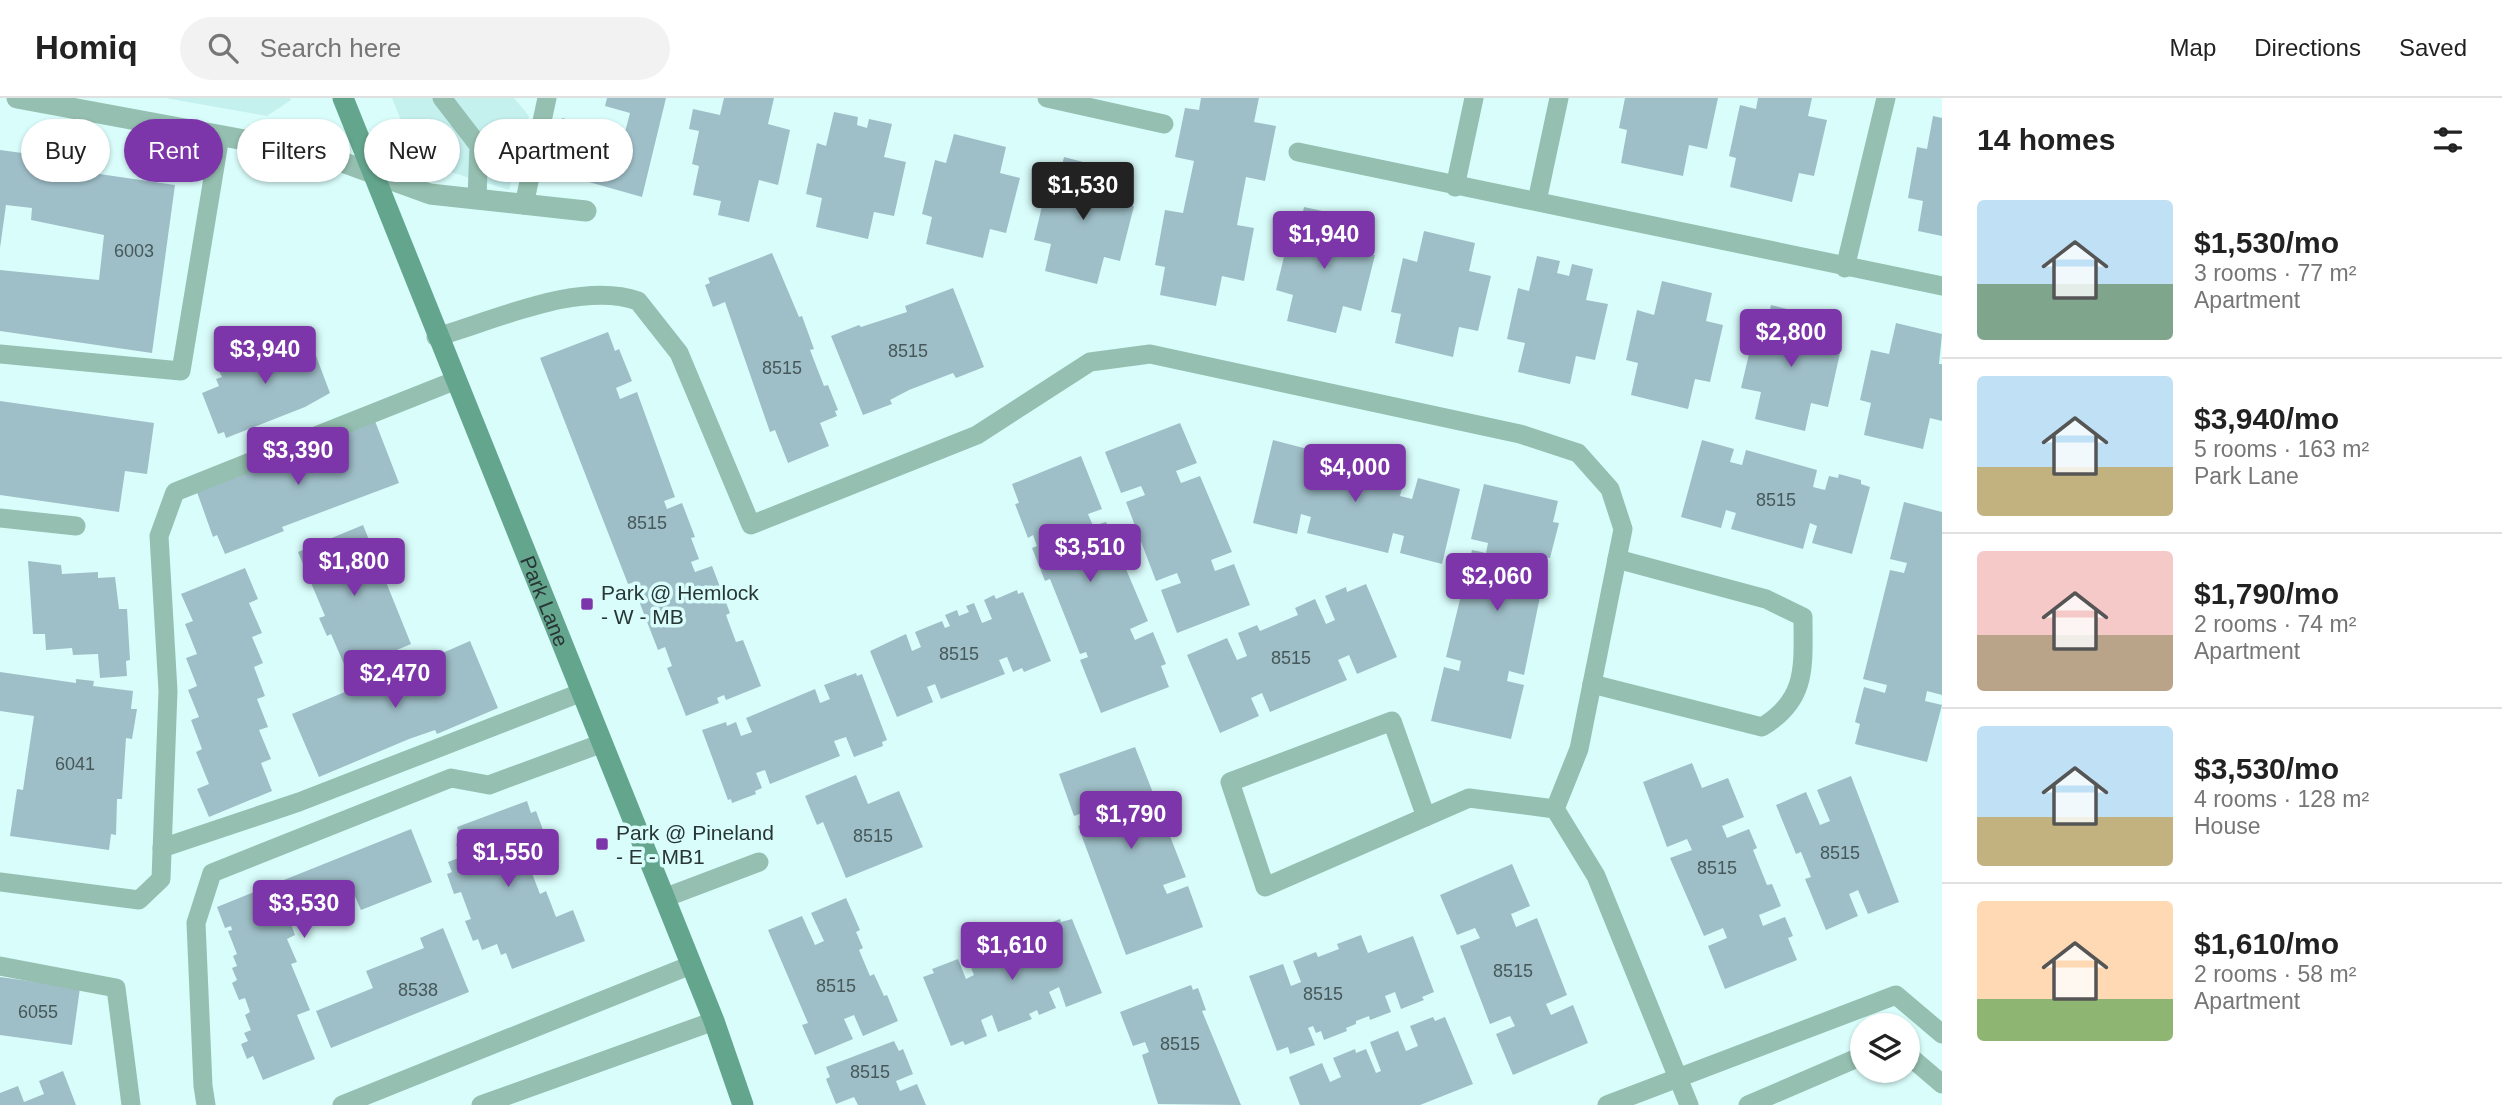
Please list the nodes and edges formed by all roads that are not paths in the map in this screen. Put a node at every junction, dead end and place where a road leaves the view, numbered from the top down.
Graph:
1 (17, 98) edge
2 (342, 98) edge
3 (442, 98) edge
4 (547, 98) edge
5 (1052, 98) edge
6 (1474, 98) edge
7 (1559, 98) edge
8 (1886, 98) edge
9 (129, 119) edge
10 (1164, 124) dead end
11 (223, 137) edge
12 (364, 149) edge
13 (1298, 152) dead end
14 (364, 171) edge
15 (212, 182) edge
16 (378, 182) edge
17 (395, 182) edge
18 (1455, 187) junction
19 (477, 198) junction
20 (1537, 201) junction
21 (524, 205) junction
22 (586, 211) dead end
23 (1845, 268) junction
24 (1942, 286) edge
25 (436, 337) junction
26 (0, 354) edge
27 (454, 381) junction
28 (0, 518) edge
29 (76, 526) dead end
30 (1617, 559) junction
31 (1592, 684) junction
32 (580, 693) junction
33 (600, 744) junction
34 (1555, 809) junction
35 (1426, 817) junction
36 (162, 849) junction
37 (759, 862) dead end
38 (0, 882) edge
39 (664, 898) junction
40 (0, 965) edge
41 (691, 965) junction
42 (714, 1021) junction
43 (1942, 1034) edge
44 (1850, 1062) edge
45 (1920, 1065) edge
46 (1678, 1076) junction
47 (1942, 1084) edge
48 (1761, 1103) edge
49 (131, 1105) edge
50 (206, 1105) edge
51 (342, 1105) edge
52 (481, 1105) edge
53 (743, 1105) edge
54 (1607, 1105) edge
55 (1689, 1105) edge

1 - 9 street
2 - 12 main road, Park Lane
3 - 19 lane
4 - 21 lane
5 - 10 lane
6 - 18 lane
7 - 20 lane
8 - 23 lane
11 - 14 street
13 - 18 lane
15 - 26 lane
16 - 25 main road, Park Lane
17 - 19 street
18 - 20 lane
19 - 21 street
20 - 23 lane
21 - 22 street
23 - 24 lane
25 - 27 main road, Park Lane
25 - 30 lane
27 - 32 main road, Park Lane
27 - 36 lane
28 - 29 lane
30 - 31 lane
30 - 31 lane
31 - 34 lane
32 - 33 main road, Park Lane
32 - 36 lane
33 - 39 main road, Park Lane
33 - 50 lane
34 - 35 lane
34 - 46 lane
35 - 35 lane
36 - 38 lane
37 - 39 lane
39 - 41 main road, Park Lane
40 - 49 lane
41 - 42 main road, Park Lane
41 - 51 lane
42 - 52 lane
42 - 53 main road, Park Lane
43 - 46 lane
44 - 48 lane
45 - 47 lane
46 - 54 lane
46 - 55 lane

